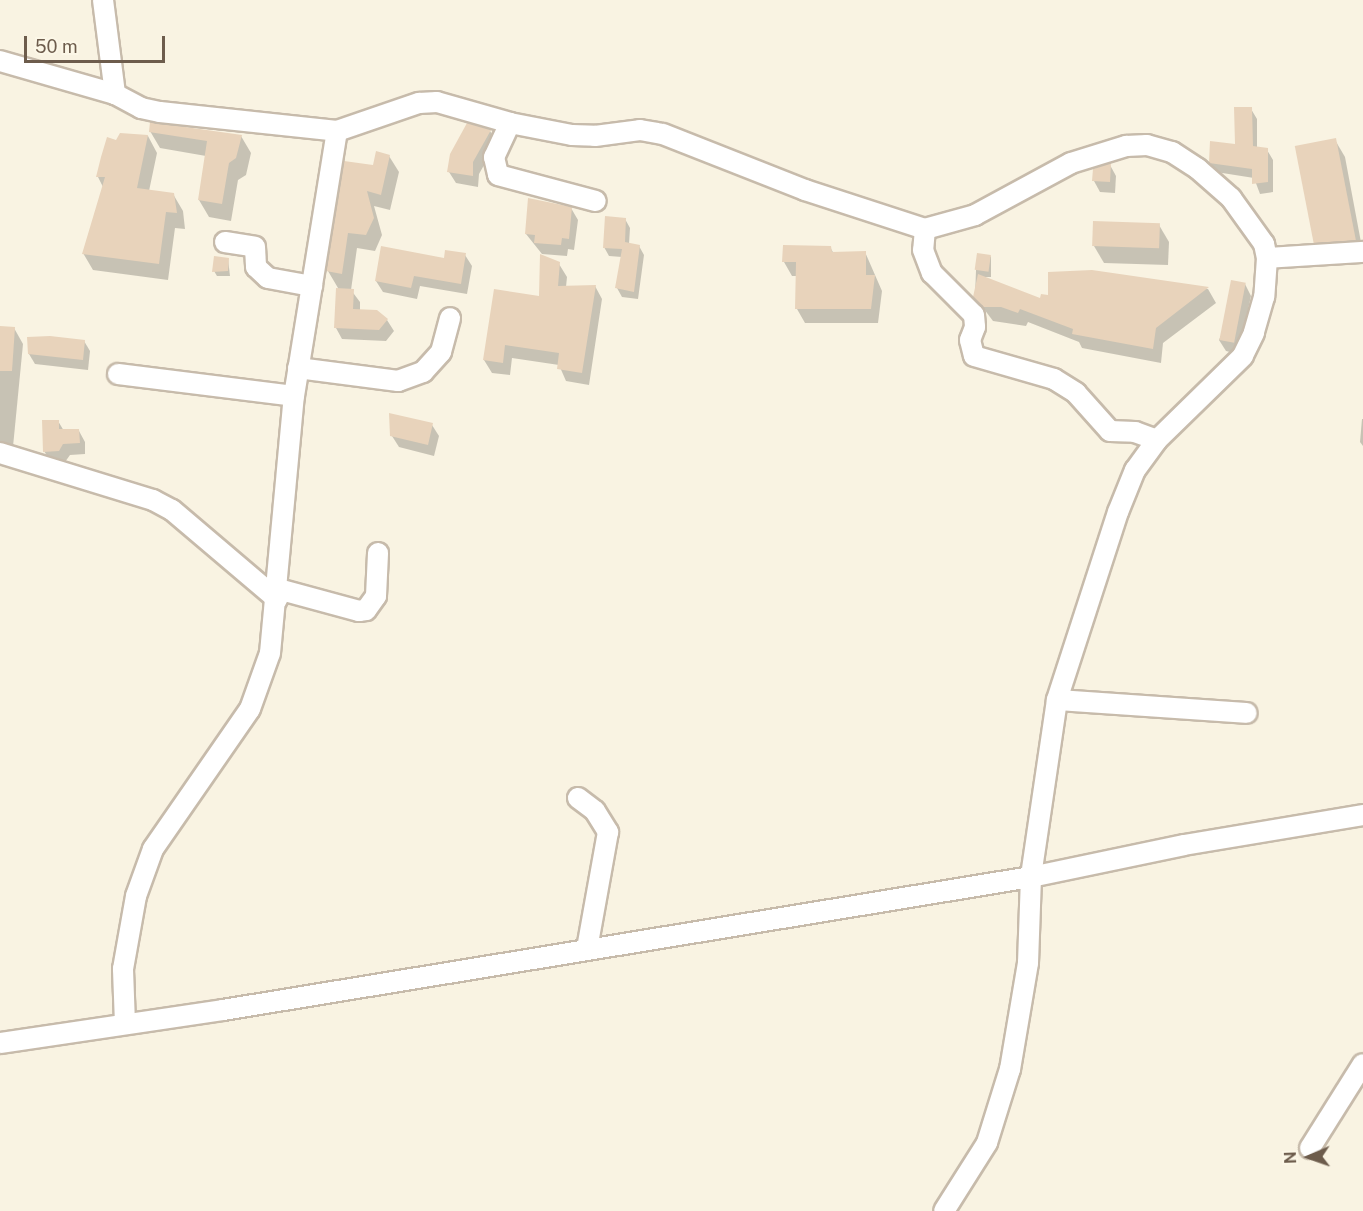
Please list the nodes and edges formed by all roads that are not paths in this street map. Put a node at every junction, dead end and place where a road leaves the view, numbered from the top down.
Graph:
1 (103, 0) edge
2 (0, 61) edge
3 (115, 94) junction
4 (510, 123) junction
5 (337, 131) junction
6 (596, 201) dead end
7 (925, 229) junction
8 (225, 242) dead end
9 (1363, 252) edge
10 (1267, 258) junction
11 (312, 286) junction
12 (450, 318) dead end
13 (298, 368) junction
14 (118, 374) dead end
15 (294, 396) junction
16 (1157, 440) junction
17 (0, 453) edge
18 (378, 553) dead end
19 (278, 594) junction
20 (1057, 699) junction
21 (1247, 713) dead end
22 (578, 798) dead end
23 (1363, 816) edge
24 (1031, 877) junction
25 (587, 949) junction
26 (125, 1024) junction
27 (0, 1043) edge
28 (1363, 1064) edge
29 (1310, 1148) dead end
30 (944, 1211) edge

1 - 3 street
2 - 3 street
3 - 5 street
4 - 5 street
4 - 6 street
4 - 7 street
5 - 11 street
7 - 10 street
7 - 16 street
8 - 11 street
9 - 10 street
10 - 16 street
11 - 13 street
12 - 13 street
13 - 15 street
14 - 15 street
15 - 19 street
16 - 20 street
17 - 19 street
18 - 19 street
19 - 26 street
20 - 21 street
20 - 24 street
22 - 25 street
23 - 24 street
24 - 25 street
24 - 30 street
25 - 26 street
26 - 27 street
28 - 29 street

